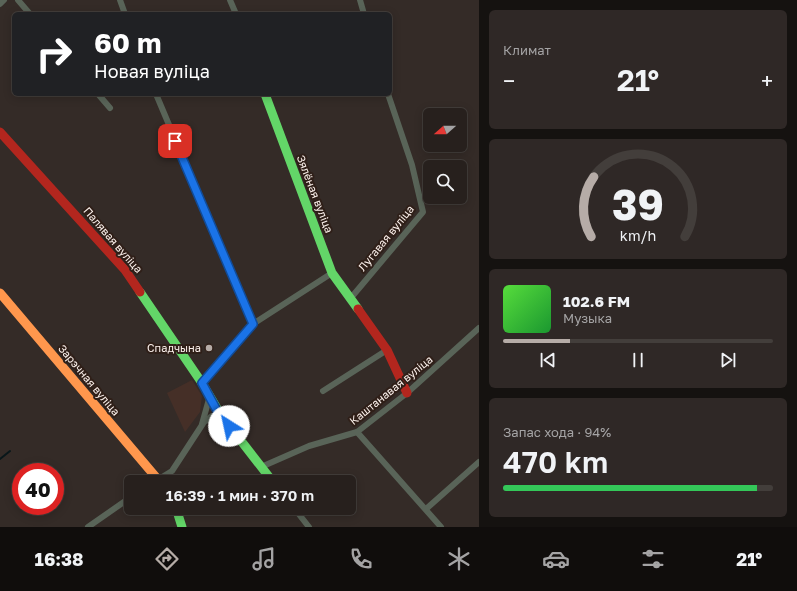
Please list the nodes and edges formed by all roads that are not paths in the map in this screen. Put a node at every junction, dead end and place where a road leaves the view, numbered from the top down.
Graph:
1 (4, 0) edge
2 (18, 0) edge
3 (120, 0) edge
4 (230, 0) edge
5 (360, 0) edge
6 (0, 4) edge
7 (28, 12) edge
8 (125, 12) edge
9 (235, 12) edge
10 (363, 12) edge
11 (100, 96) edge
12 (157, 96) edge
13 (266, 96) edge
14 (389, 96) edge
15 (110, 108) dead end
16 (0, 132) edge
17 (332, 273) junction
18 (0, 293) edge
19 (350, 299) junction
20 (253, 324) junction
21 (479, 328) edge
22 (387, 350) junction
23 (202, 383) junction
24 (323, 391) dead end
25 (407, 393) junction
26 (220, 416) junction
27 (202, 424) junction
28 (357, 432) junction
29 (479, 462) edge
30 (261, 467) junction
31 (152, 475) edge
32 (166, 475) edge
33 (267, 475) edge
34 (124, 503) edge
35 (426, 509) junction
36 (178, 515) edge
37 (300, 515) edge
38 (88, 527) edge
39 (182, 527) edge
40 (310, 527) edge
41 (441, 527) edge

1 - 6 street
2 - 7 street
3 - 8 street
4 - 9 street
5 - 10 street
11 - 15 street
12 - 20 street
13 - 17 street, Зялёная вуліца
14 - 19 street, Лугавая вуліца
16 - 23 street, Палявая вуліца
17 - 19 street, Зялёная вуліца
17 - 20 street
18 - 31 street, Зарэчная вуліца
19 - 22 street, Зялёная вуліца
20 - 23 street
21 - 25 street, Каштанавая вуліца
22 - 24 street
22 - 25 street, Зялёная вуліца
23 - 26 street, Палявая вуліца
23 - 27 street
25 - 28 street, Каштанавая вуліца
26 - 27 street
26 - 30 street, Палявая вуліца
27 - 32 street
28 - 30 street, Каштанавая вуліца
28 - 35 street
29 - 35 street
30 - 33 street, Палявая вуліца
34 - 38 street
35 - 41 street
36 - 39 street
37 - 40 street

